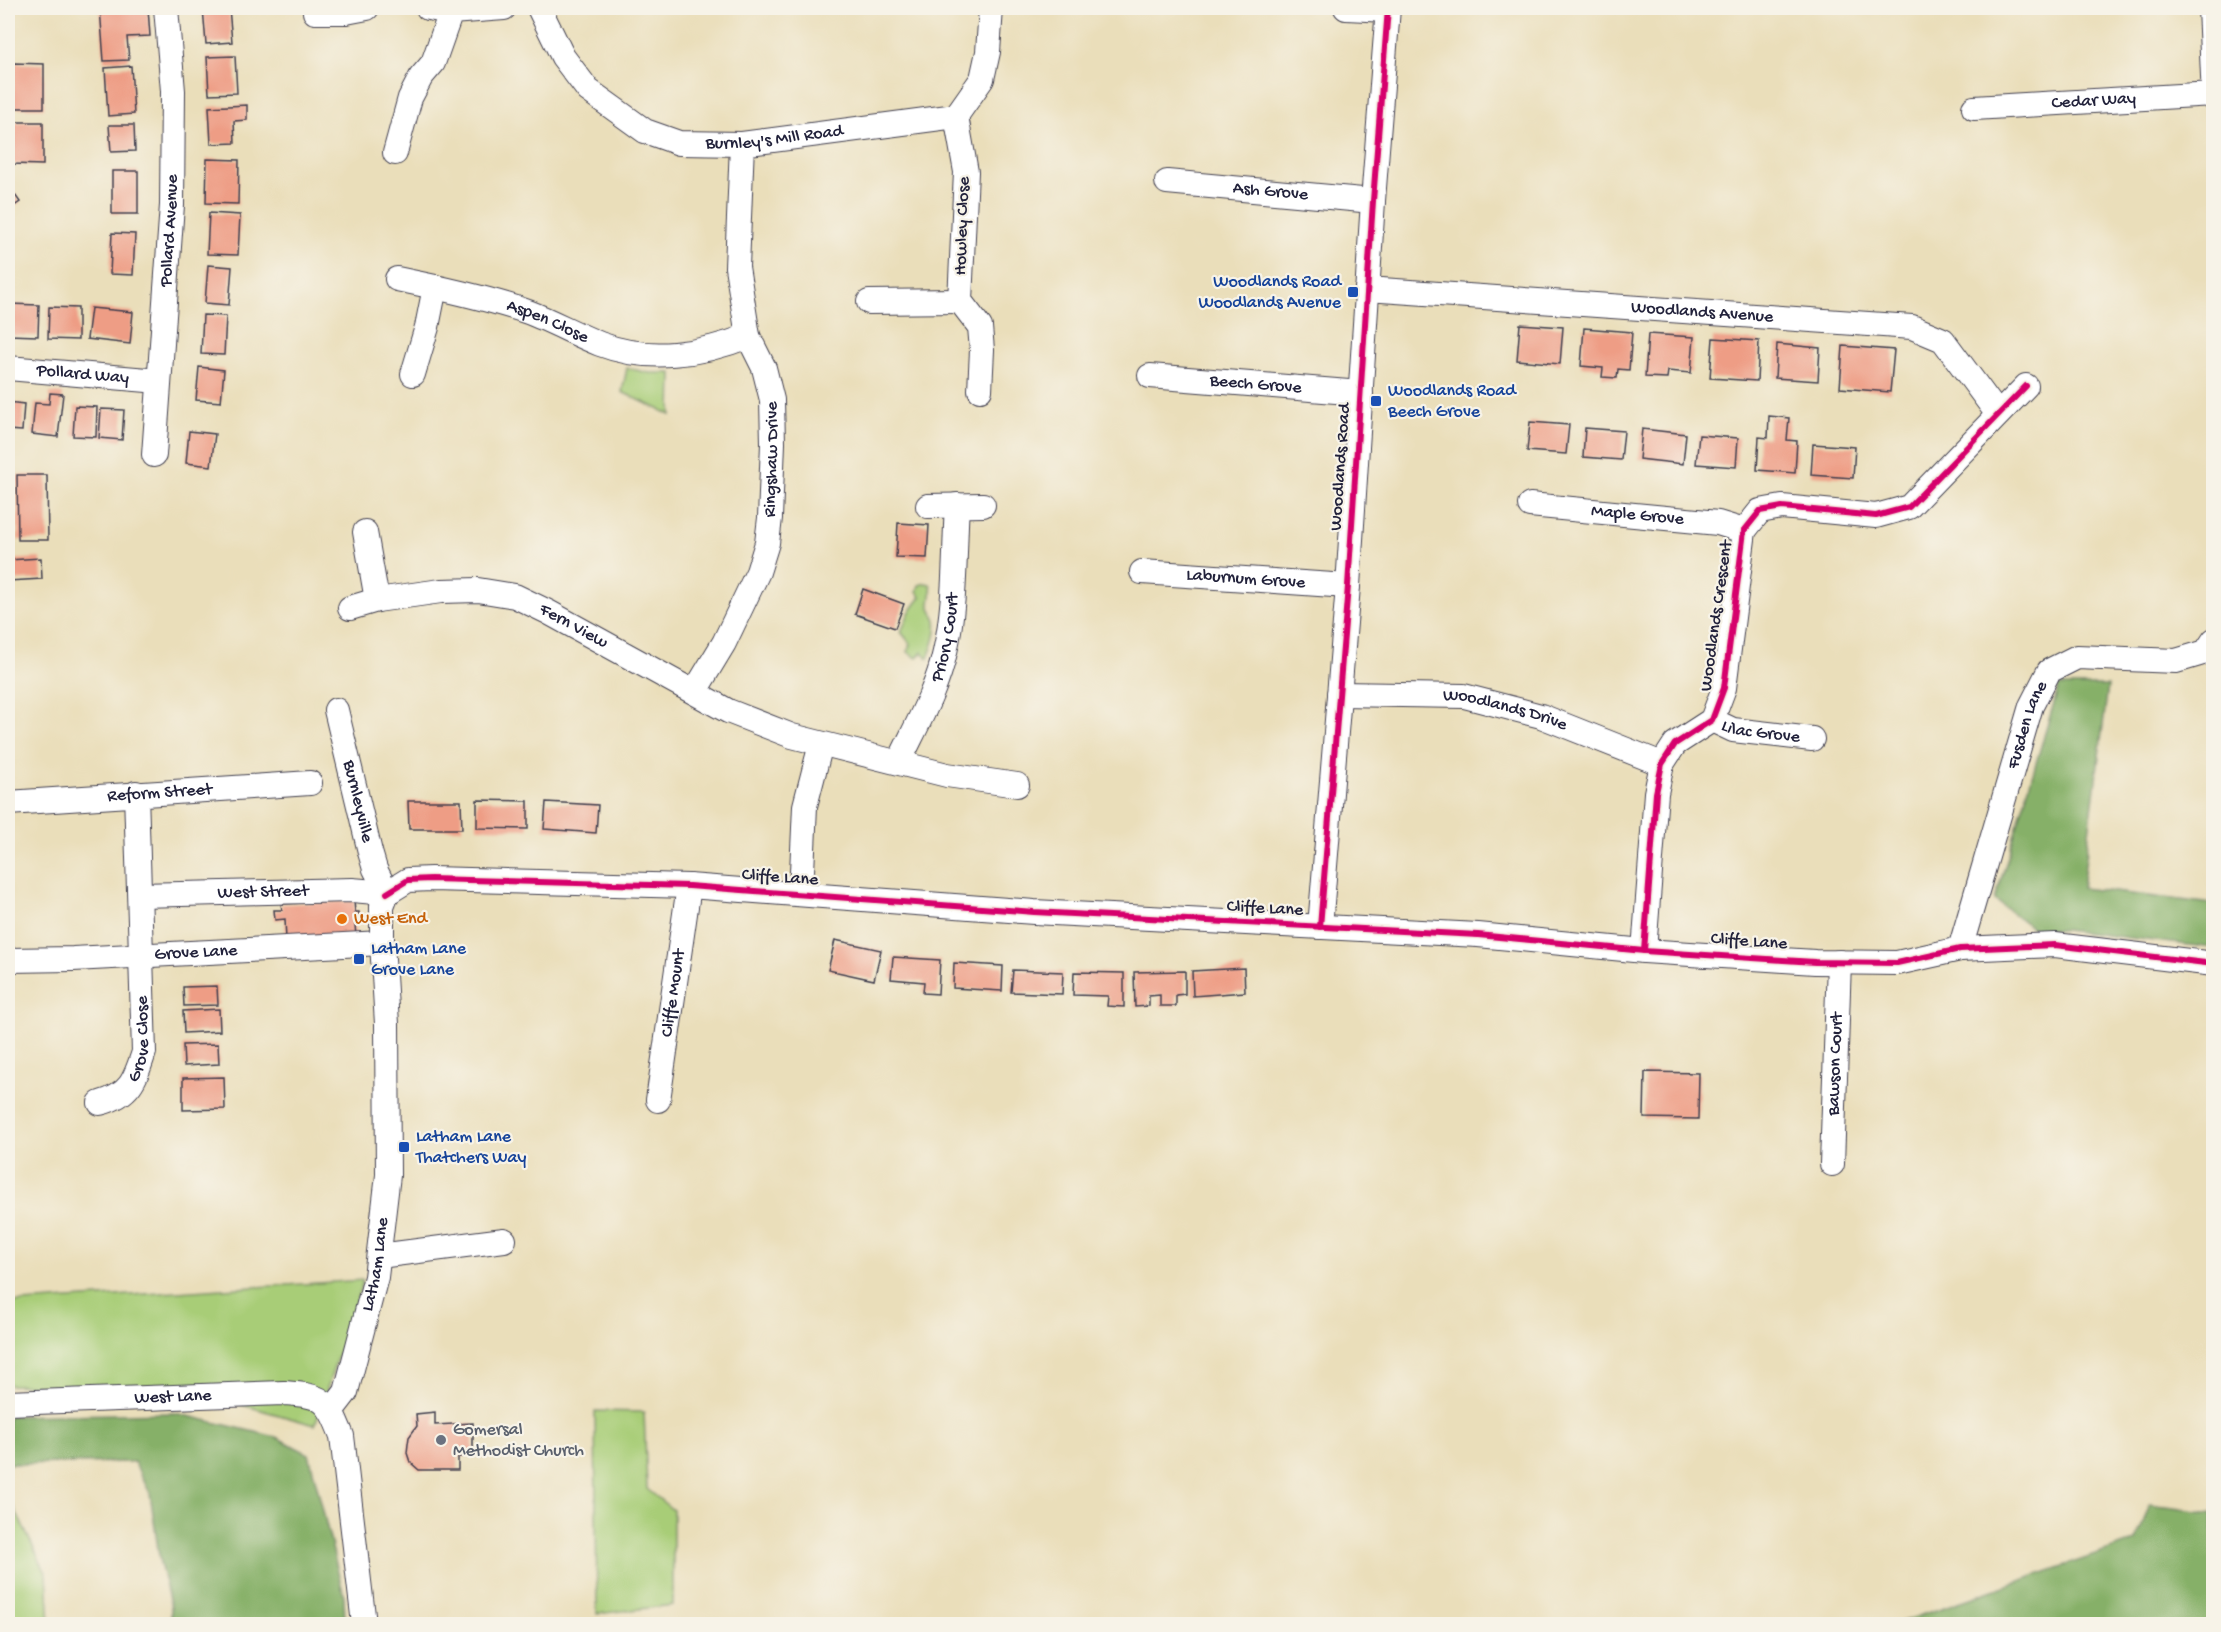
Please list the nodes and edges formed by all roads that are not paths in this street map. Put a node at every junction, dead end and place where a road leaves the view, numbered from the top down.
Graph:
1 (166, 8) edge
2 (367, 8) edge
3 (504, 8) edge
4 (539, 8) edge
5 (991, 8) edge
6 (1346, 8) edge
7 (2210, 8) edge
8 (1388, 9) edge
9 (440, 10) edge
10 (315, 12) dead end
11 (2213, 94) edge
12 (2214, 99) edge
13 (1974, 108) dead end
14 (956, 116) junction
15 (742, 144) junction
16 (395, 153) dead end
17 (1167, 182) dead end
18 (1373, 201) junction
19 (398, 279) dead end
20 (435, 287) junction
21 (1367, 289) junction
22 (960, 301) junction
23 (869, 302) dead end
24 (748, 336) junction
25 (8, 368) edge
26 (412, 374) dead end
27 (1150, 376) dead end
28 (159, 381) junction
29 (2026, 386) dead end
30 (980, 390) dead end
31 (1361, 393) junction
32 (1997, 413) junction
33 (154, 455) dead end
34 (957, 505) junction
35 (983, 505) dead end
36 (1530, 505) dead end
37 (928, 506) dead end
38 (1744, 531) junction
39 (364, 532) dead end
40 (1142, 572) dead end
41 (1348, 586) junction
42 (377, 600) junction
43 (350, 608) dead end
44 (2214, 640) edge
45 (695, 692) junction
46 (1339, 694) junction
47 (336, 710) dead end
48 (1712, 720) junction
49 (1812, 740) dead end
50 (820, 744) junction
51 (899, 762) junction
52 (1662, 764) junction
53 (310, 783) dead end
54 (1017, 785) dead end
55 (136, 793) junction
56 (8, 803) edge
57 (688, 886) junction
58 (387, 893) junction
59 (801, 894) junction
60 (140, 895) junction
61 (1320, 927) junction
62 (382, 943) junction
63 (1960, 949) junction
64 (1644, 951) junction
65 (140, 956) junction
66 (8, 960) edge
67 (1839, 962) junction
68 (2214, 964) edge
69 (658, 1100) dead end
70 (100, 1103) dead end
71 (1832, 1164) dead end
72 (504, 1240) dead end
73 (379, 1257) junction
74 (8, 1403) edge
75 (332, 1410) junction
76 (364, 1624) edge

1 - 28 street, Pollard Avenue
2 - 10 street
3 - 9 street
4 - 15 street, Burnley's Mill Road
5 - 14 street
6 - 8 street
7 - 11 street
8 - 18 street, Woodlands Road
9 - 16 street
11 - 12 street
11 - 13 street, Cedar Way
14 - 15 street, Burnley's Mill Road
14 - 22 street, Howley Close
15 - 24 street, Ringshaw Drive
17 - 18 street, Ash Grove
18 - 21 street, Woodlands Road
19 - 20 street, Aspen Close
20 - 24 street, Aspen Close
20 - 26 street
21 - 31 street, Woodlands Road
21 - 32 street, Woodlands Avenue
22 - 23 street, Howley Close
22 - 30 street, Howley Close
24 - 45 street, Ringshaw Drive
25 - 28 street, Pollard Way
27 - 31 street, Beech Grove
28 - 33 street, Pollard Avenue
29 - 32 street, Woodlands Crescent
31 - 41 street, Woodlands Road
32 - 38 street, Woodlands Crescent
34 - 35 street
34 - 37 street
34 - 51 street, Priory Court
36 - 38 street, Maple Grove
38 - 48 street, Woodlands Crescent
39 - 42 street
40 - 41 street, Laburnum Grove
41 - 46 street, Woodlands Road
42 - 43 street, Fern View
42 - 45 street, Fern View
44 - 63 street, Fusden Lane
45 - 50 street, Fern View
46 - 52 street, Woodlands Drive
46 - 61 street, Woodlands Road
47 - 58 street, Burnleyville
48 - 49 street, Lilac Grove
48 - 52 street
50 - 51 street, Fern View
50 - 59 street
51 - 54 street, Fern View
52 - 64 street
53 - 55 street, Reform Street
55 - 56 street, Reform Street
55 - 60 street, Grove Close
57 - 58 street, Cliffe Lane
57 - 59 street, Cliffe Lane
57 - 69 street, Cliffe Mount
58 - 60 street, West Street
58 - 62 street, Latham Lane
59 - 61 street, Cliffe Lane
60 - 65 street, Grove Close
61 - 64 street, Cliffe Lane
62 - 65 street, Grove Lane
62 - 73 street, Latham Lane
63 - 67 street, Cliffe Lane
63 - 68 street, Cliffe Lane
64 - 67 street, Cliffe Lane
65 - 66 street, Grove Lane
65 - 70 street, Grove Close
67 - 71 street, Bawson Court
72 - 73 street
73 - 75 street, Latham Lane
74 - 75 street, West Lane
75 - 76 street

